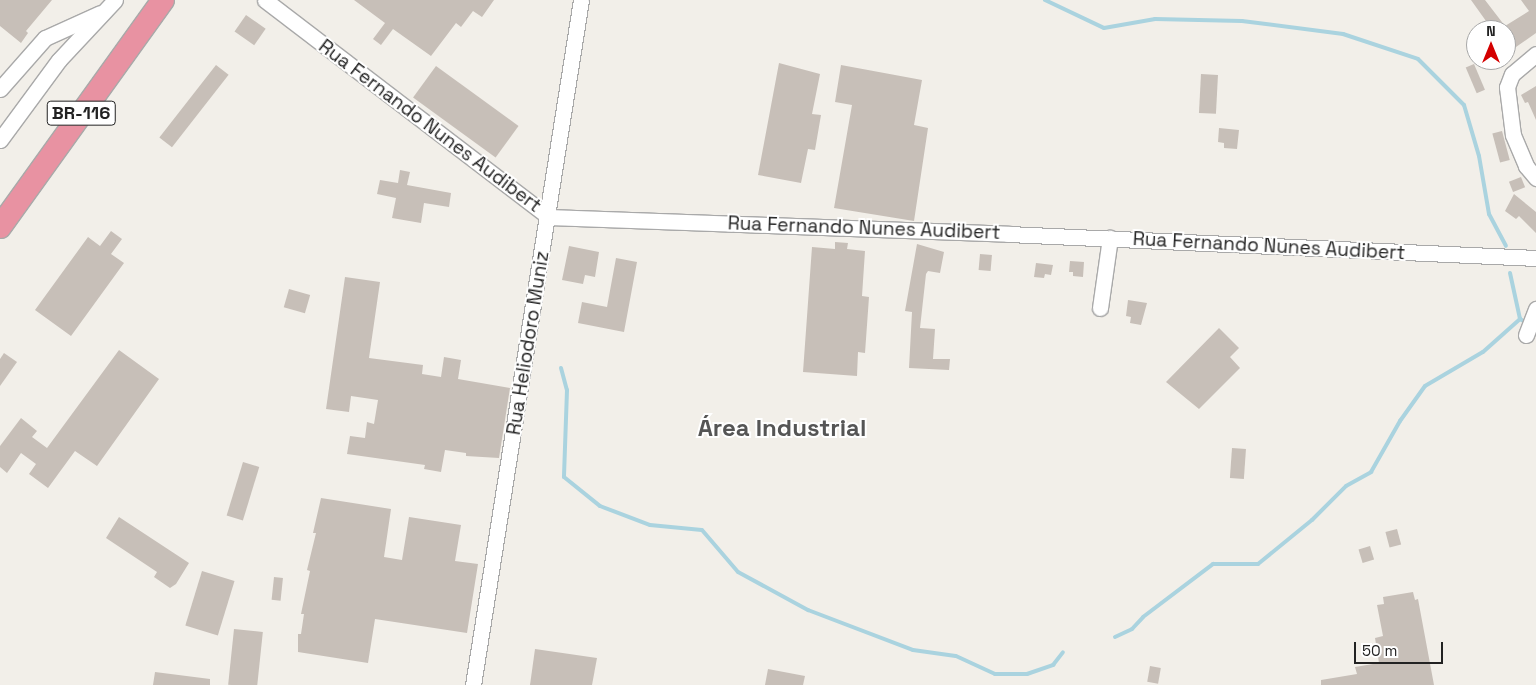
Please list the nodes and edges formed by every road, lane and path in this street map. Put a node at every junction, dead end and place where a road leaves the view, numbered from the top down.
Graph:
1 (163, 0) edge
2 (266, 0) edge
3 (581, 0) edge
4 (110, 5) edge
5 (1536, 54) edge
6 (0, 89) edge
7 (0, 140) edge
8 (1535, 176) edge
9 (549, 217) junction
10 (0, 226) edge
11 (1110, 238) junction
12 (1536, 258) edge
13 (1100, 308) dead end
14 (1534, 313) edge
15 (1526, 335) dead end
16 (473, 685) edge

1 - 10 highway, BR-116
2 - 9 street, Rua Fernando Nunes Audibert
3 - 9 street, Rua Heliodoro Muniz
4 - 6 street
4 - 7 street
5 - 8 street
9 - 11 street, Rua Fernando Nunes Audibert
9 - 16 street, Rua Heliodoro Muniz
11 - 12 street, Rua Fernando Nunes Audibert
11 - 13 street
14 - 15 street

